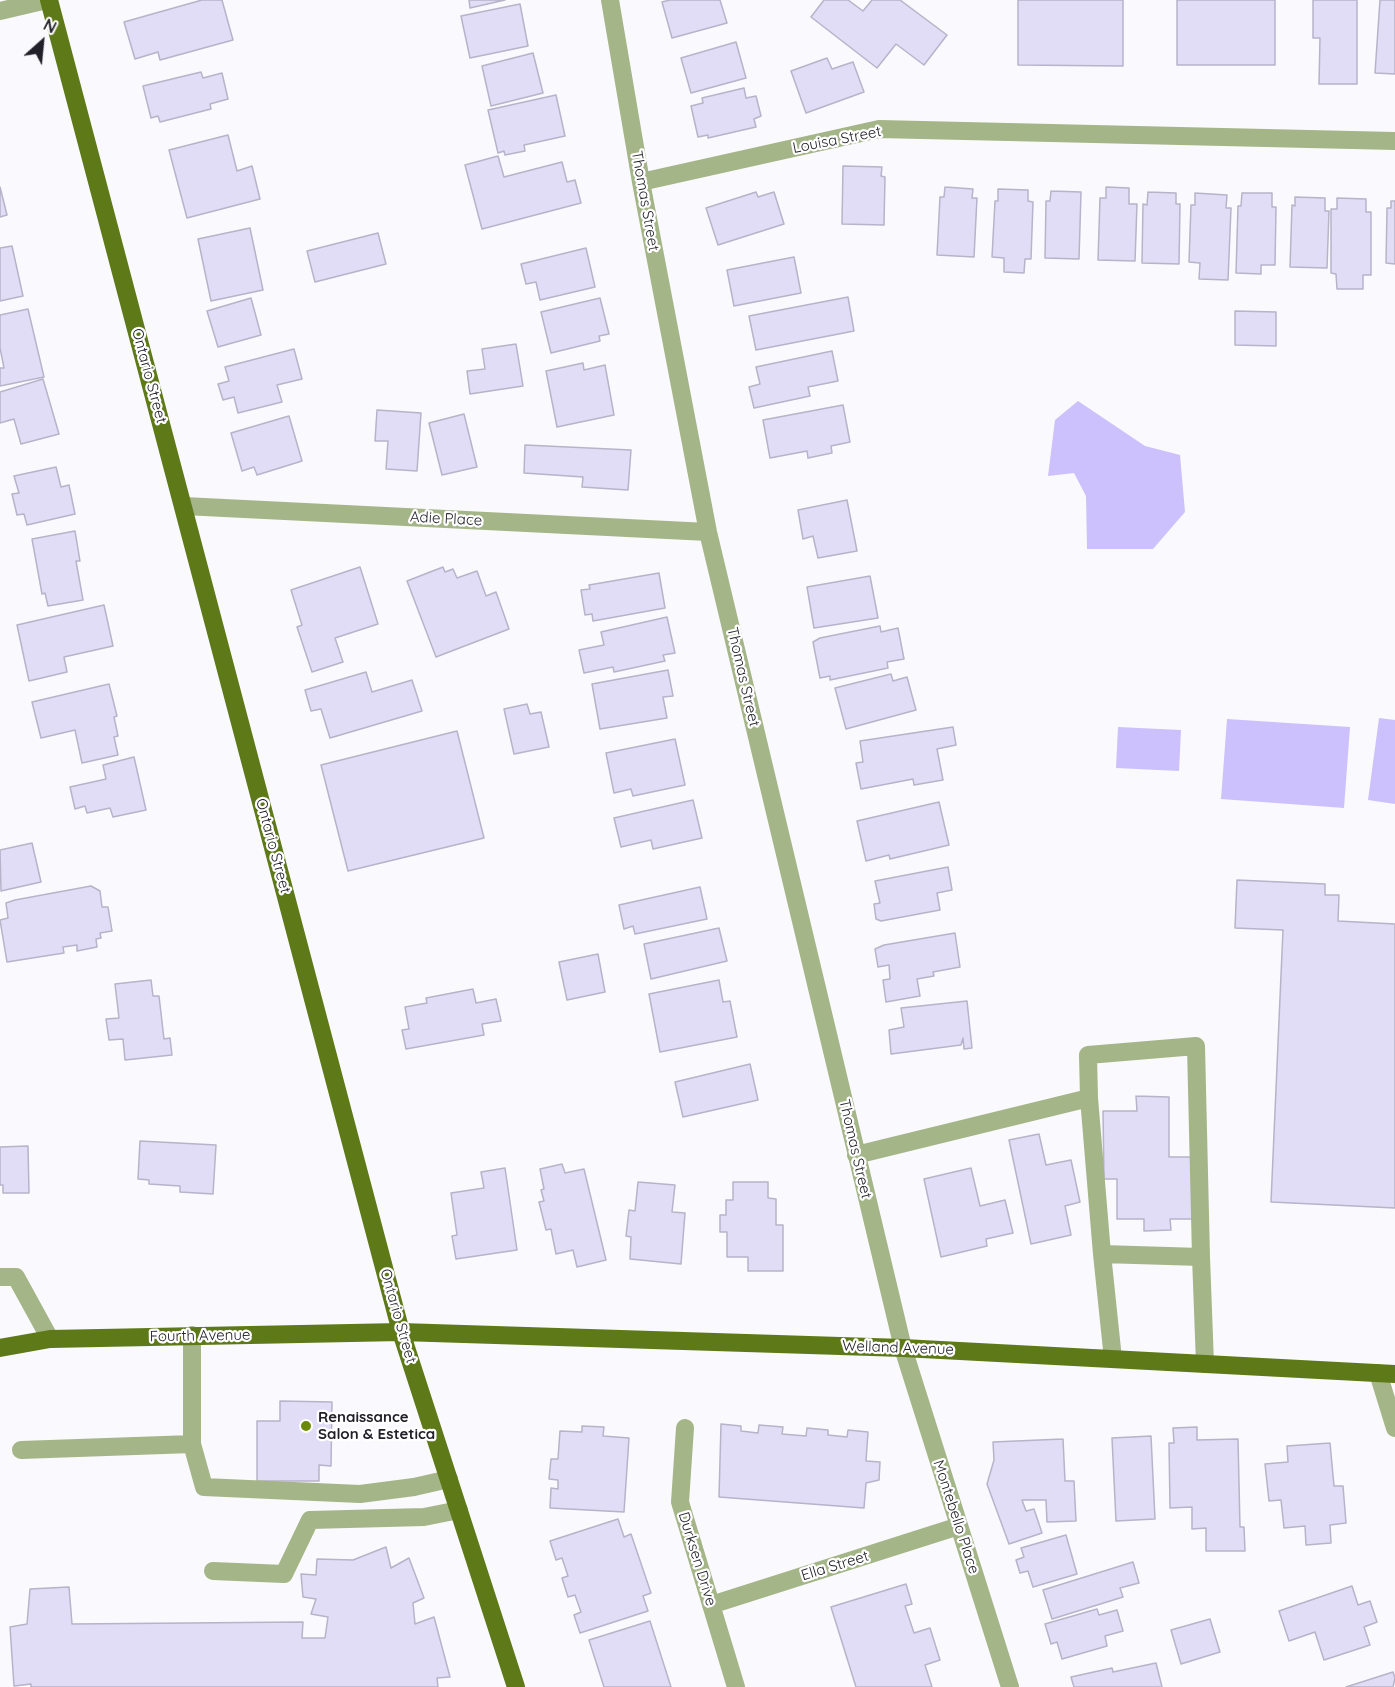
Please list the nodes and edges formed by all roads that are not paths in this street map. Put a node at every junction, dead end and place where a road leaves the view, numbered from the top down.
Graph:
1 (48, 0) edge
2 (610, 0) edge
3 (0, 11) edge
4 (1395, 141) edge
5 (641, 182) junction
6 (184, 506) junction
7 (708, 532) junction
8 (1089, 1098) junction
9 (856, 1155) junction
10 (1102, 1254) junction
11 (1201, 1257) junction
12 (0, 1277) edge
13 (401, 1332) junction
14 (192, 1335) junction
15 (50, 1339) junction
16 (0, 1348) edge
17 (903, 1348) junction
18 (1113, 1359) junction
19 (1205, 1364) junction
20 (1386, 1374) edge
21 (685, 1428) dead end
22 (1395, 1428) edge
23 (192, 1444) junction
24 (21, 1450) dead end
25 (449, 1479) junction
26 (459, 1510) junction
27 (959, 1526) junction
28 (213, 1571) dead end
29 (711, 1605) junction
30 (516, 1687) edge
31 (736, 1687) edge
32 (1010, 1687) edge

1 - 3 street
1 - 6 main road, Ontario Street
2 - 5 street, Thomas Street
4 - 5 street, Louisa Street
5 - 7 street, Thomas Street
6 - 7 street, Adie Place
6 - 13 main road, Ontario Street
7 - 9 street, Thomas Street
8 - 9 street
8 - 10 street
8 - 11 street
9 - 17 street, Thomas Street
10 - 11 street
10 - 18 street
11 - 19 street
12 - 15 street
13 - 14 main road, Fourth Avenue
13 - 17 main road, Welland Avenue
13 - 25 main road, Ontario Street
14 - 15 main road, Fourth Avenue
14 - 23 street
15 - 16 main road, Fourth Avenue
17 - 18 main road, Welland Avenue
17 - 27 street, Montebello Place
18 - 19 main road, Welland Avenue
19 - 20 main road, Welland Avenue
20 - 22 street
21 - 29 street, Durksen Drive
23 - 24 street
23 - 25 street
25 - 26 main road, Ontario Street
26 - 28 street
26 - 30 main road, Ontario Street
27 - 29 street, Ella Street
27 - 32 street, Montebello Place
29 - 31 street, Durksen Drive

